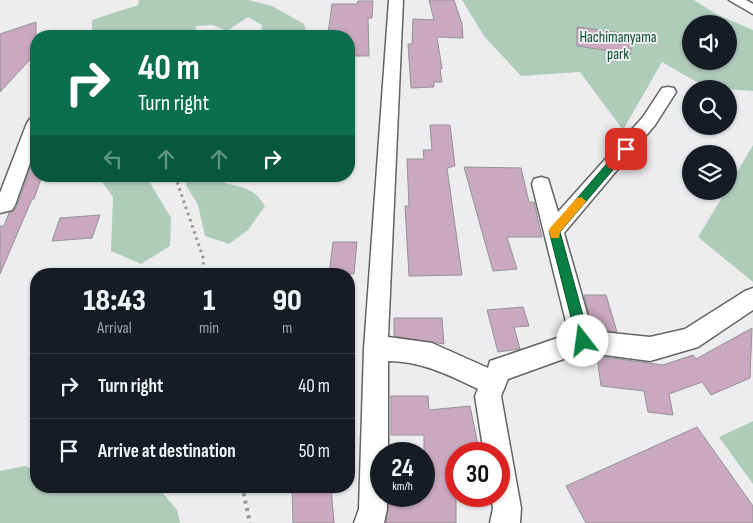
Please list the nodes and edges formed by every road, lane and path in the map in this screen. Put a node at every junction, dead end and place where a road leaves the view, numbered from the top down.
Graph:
1 (396, 0) edge
2 (736, 0) edge
3 (753, 10) edge
4 (668, 92) dead end
5 (30, 139) edge
6 (177, 182) edge
7 (542, 184) dead end
8 (0, 205) edge
9 (554, 231) junction
10 (202, 268) edge
11 (753, 298) edge
12 (583, 341) junction
13 (376, 349) junction
14 (494, 383) junction
15 (496, 442) edge
16 (244, 493) edge
17 (507, 507) edge
18 (250, 523) edge
19 (369, 523) edge
20 (505, 523) edge

1 - 13 street
2 - 3 street
4 - 9 street
5 - 8 street
6 - 10 path
7 - 9 street
9 - 12 street
11 - 12 street
12 - 14 street
13 - 14 street
13 - 19 street
14 - 15 street
16 - 18 path
17 - 20 street

